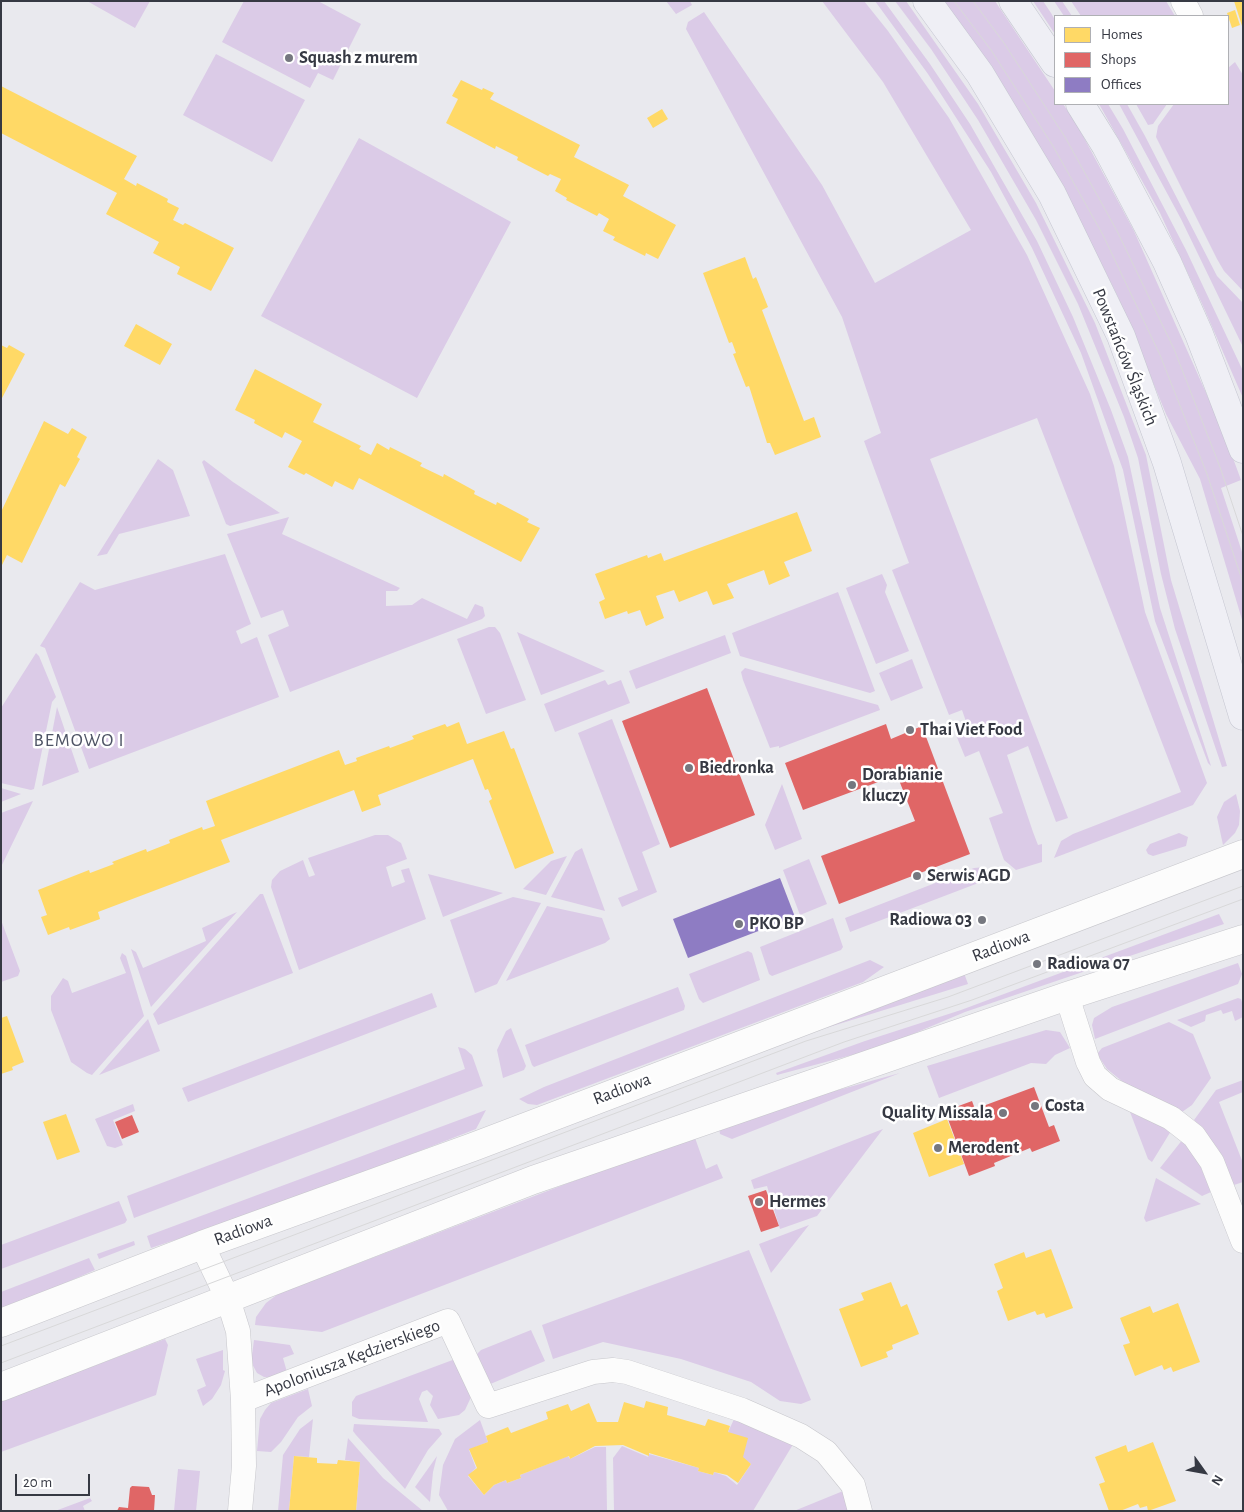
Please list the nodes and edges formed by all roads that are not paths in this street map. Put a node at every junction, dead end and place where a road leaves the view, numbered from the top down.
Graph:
1 (927, 1) edge
2 (1013, 1) edge
3 (1183, 1) edge
4 (1190, 15) edge
5 (1054, 62) edge
6 (1081, 105) edge
7 (1243, 449) edge
8 (1243, 716) edge
9 (1243, 854) edge
10 (1243, 939) edge
11 (1067, 996) junction
12 (1243, 1242) edge
13 (202, 1245) junction
14 (228, 1299) junction
15 (1, 1323) edge
16 (1, 1387) edge
17 (244, 1400) junction
18 (240, 1511) edge
19 (860, 1511) edge

1 - 8 main road, Powstańców Śląskich
2 - 5 main road
3 - 4 street
6 - 7 main road
9 - 13 street, Radiowa
10 - 11 street
11 - 12 street
11 - 14 street
13 - 14 street
13 - 15 street, Radiowa
14 - 16 street
14 - 17 street
17 - 18 street
17 - 19 street, Apoloniusza Kędzierskiego

